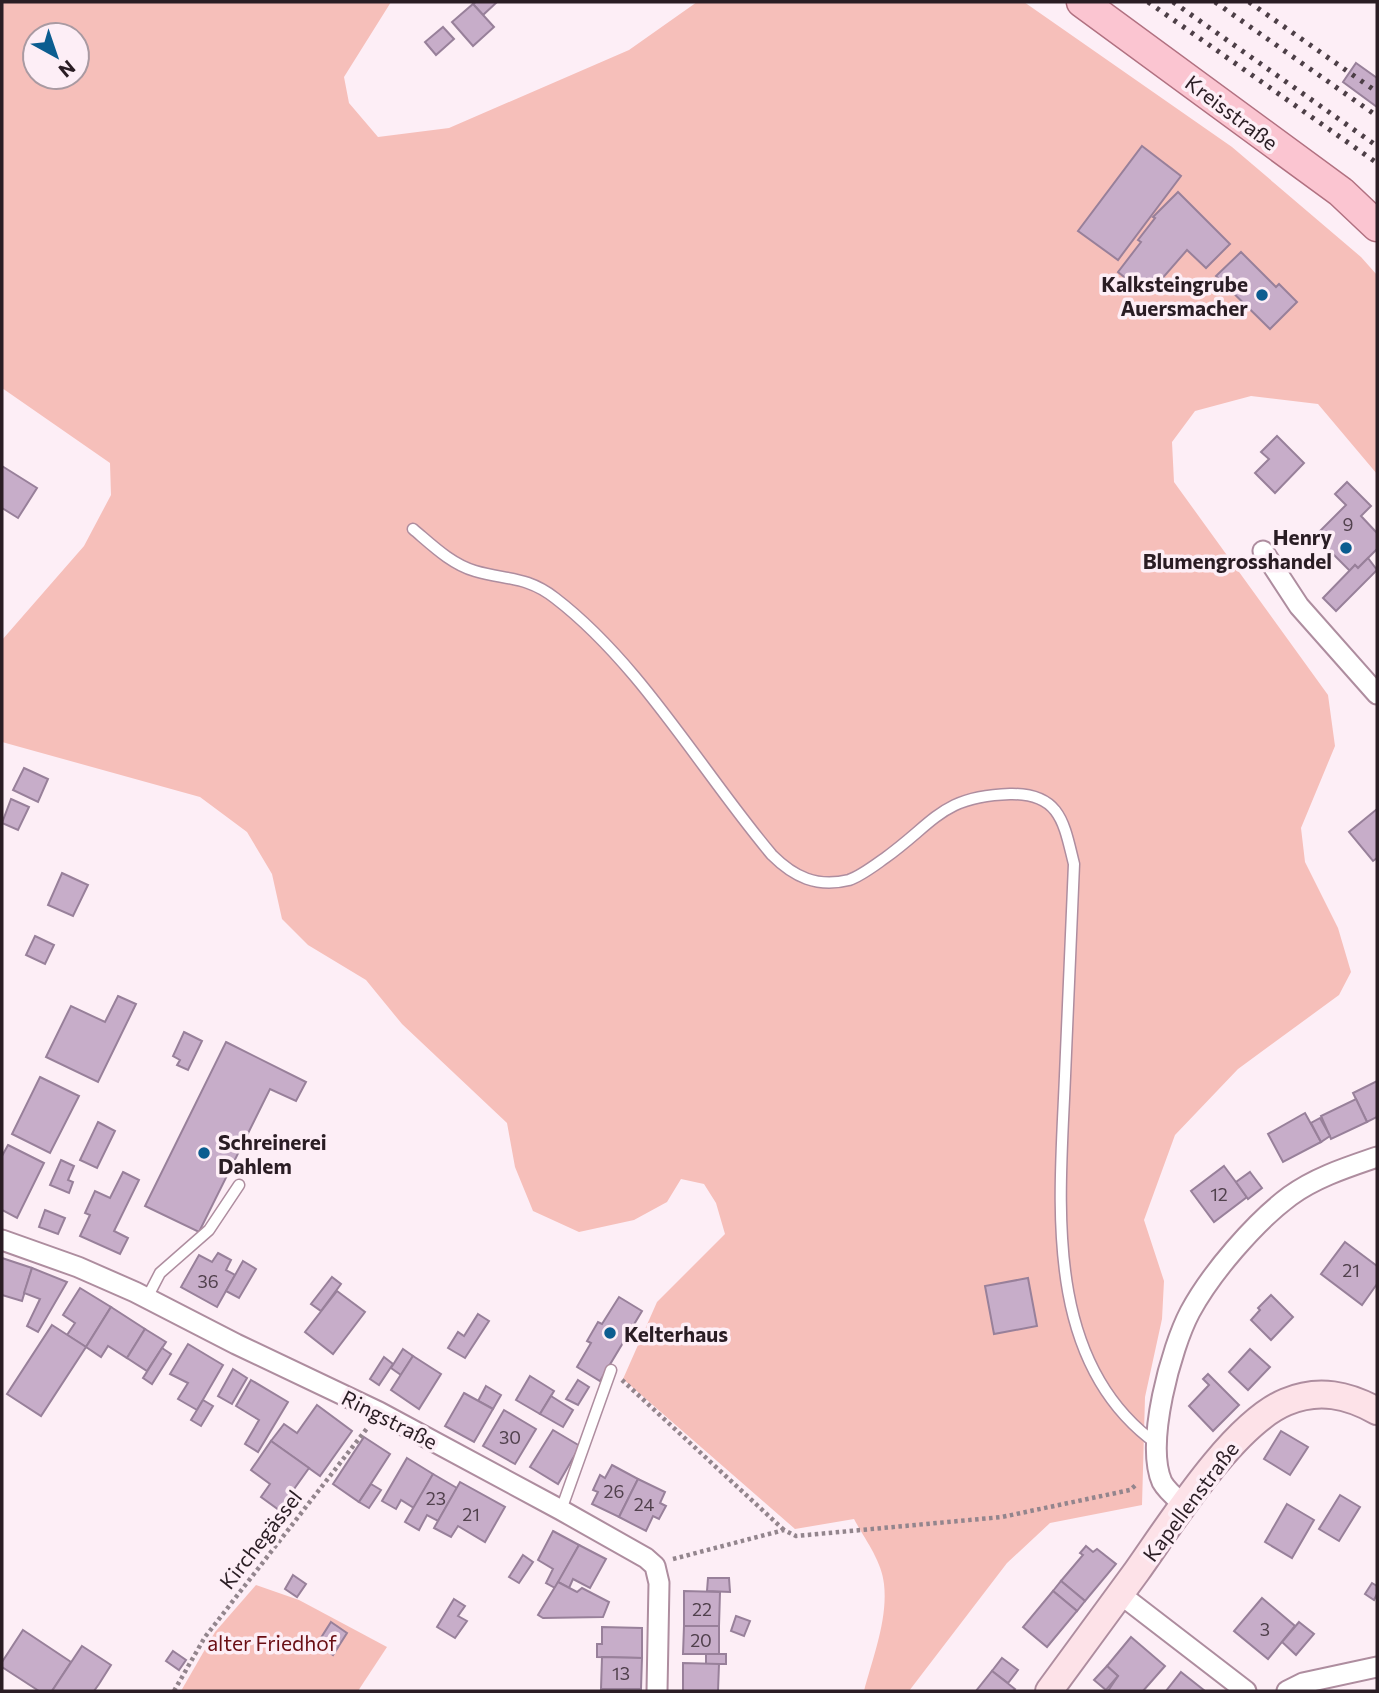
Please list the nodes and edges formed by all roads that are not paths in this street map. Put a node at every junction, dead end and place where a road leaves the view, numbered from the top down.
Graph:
1 (1082, 2) edge
2 (1377, 226) edge
3 (413, 529) dead end
4 (1263, 551) dead end
5 (1377, 694) edge
6 (1377, 1157) edge
7 (239, 1185) dead end
8 (2, 1240) edge
9 (147, 1298) junction
10 (611, 1370) road end
11 (1377, 1411) edge
12 (1158, 1445) junction
13 (1184, 1505) junction
14 (561, 1510) junction
15 (1120, 1594) junction
16 (1377, 1667) edge
17 (657, 1691) edge
18 (1049, 1691) edge
19 (1246, 1691) edge
20 (1287, 1691) edge

1 - 2 main road, Kreisstraße
3 - 12 lane
4 - 5 street
6 - 12 street
7 - 9 lane
8 - 9 street, Ringstraße
9 - 14 street, Ringstraße
10 - 14 lane
11 - 13 street, Kapellenstraße
12 - 13 street
13 - 15 street, Kapellenstraße
14 - 17 street, Ringstraße
15 - 18 street, Kapellenstraße
15 - 19 street
16 - 20 street

